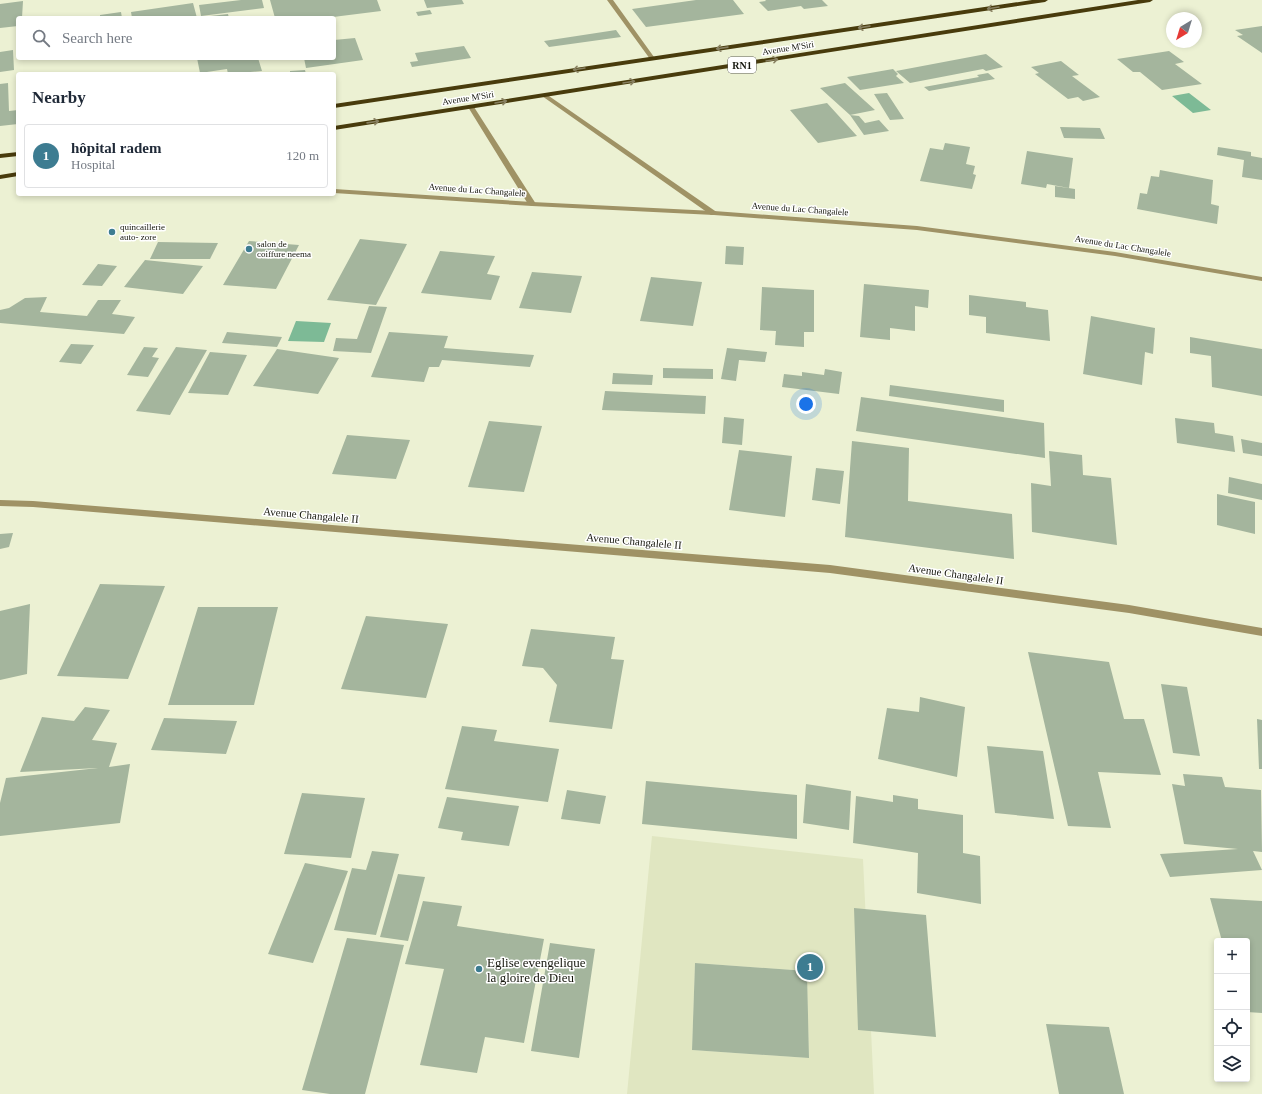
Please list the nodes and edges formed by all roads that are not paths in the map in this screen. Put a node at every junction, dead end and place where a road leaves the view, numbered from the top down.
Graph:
1 (610, 0) edge
2 (1045, 0) edge
3 (1150, 0) edge
4 (652, 58) junction
5 (544, 95) junction
6 (336, 106) edge
7 (471, 107) junction
8 (336, 128) edge
9 (16, 154) edge
10 (0, 156) edge
11 (16, 174) edge
12 (0, 177) edge
13 (336, 191) edge
14 (532, 204) junction
15 (714, 213) junction
16 (1262, 279) edge
17 (0, 503) edge
18 (1262, 632) edge

1 - 4 street
2 -> 4 highway, Avenue M'Siri / RN1
5 -> 3 highway, Avenue M'Siri / RN1
4 -> 6 highway, Avenue M'Siri / RN1
7 -> 5 highway, Avenue M'Siri / RN1
5 - 15 street
8 -> 7 highway, Avenue M'Siri / RN1
7 - 14 street
9 - 10 highway
11 - 12 highway
13 - 14 street, Avenue du Lac Changalele
14 - 15 street, Avenue du Lac Changalele
15 - 16 street, Avenue du Lac Changalele
17 - 18 street, Avenue Changalele II

